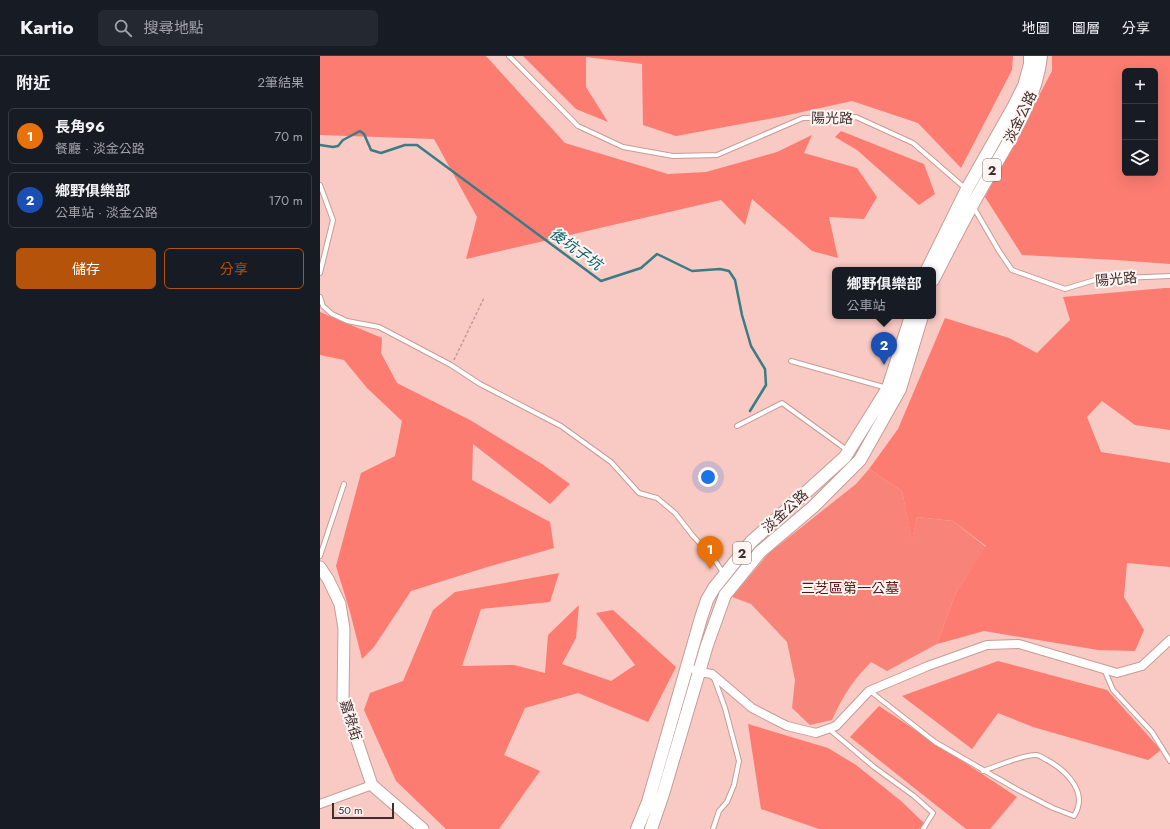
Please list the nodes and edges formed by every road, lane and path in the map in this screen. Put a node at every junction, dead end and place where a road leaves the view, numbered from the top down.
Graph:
1 (509, 56) edge
2 (1030, 56) edge
3 (1040, 56) edge
4 (320, 185) edge
5 (970, 197) junction
6 (929, 267) edge
7 (320, 273) edge
8 (936, 273) edge
9 (1170, 276) edge
10 (320, 296) edge
11 (484, 298) dead end
12 (910, 319) edge
13 (921, 319) edge
14 (791, 361) dead end
15 (451, 365) junction
16 (888, 388) junction
17 (737, 426) dead end
18 (849, 451) junction
19 (818, 481) junction
20 (344, 484) dead end
21 (828, 492) junction
22 (320, 556) edge
23 (320, 567) edge
24 (725, 575) junction
25 (1170, 640) edge
26 (688, 665) junction
27 (1104, 669) junction
28 (699, 672) junction
29 (712, 674) junction
30 (870, 691) junction
31 (829, 729) junction
32 (1170, 761) edge
33 (983, 771) junction
34 (372, 785) junction
35 (320, 804) edge
36 (424, 829) edge
37 (637, 829) edge
38 (651, 829) edge
39 (713, 829) edge
40 (924, 829) edge

1 - 5 lane, 陽光路
2 - 5 main road, 淡金公路 / 2
3 - 5 main road, 淡金公路 / 2
4 - 7 lane
5 - 6 main road, 淡金公路 / 2
5 - 8 main road, 淡金公路 / 2
5 - 9 lane, 陽光路
10 - 15 lane
11 - 15 path
12 - 16 main road, 淡金公路 / 2
13 - 21 main road, 淡金公路 / 2
14 - 16 lane
15 - 24 lane
16 - 18 main road, 淡金公路 / 2
17 - 18 lane
18 - 19 main road, 淡金公路 / 2
19 - 21 main road
19 - 24 main road, 淡金公路 / 2
20 - 22 lane
21 - 28 main road, 淡金公路 / 2
23 - 34 street, 嘉祿街
24 - 26 main road, 淡金公路 / 2
25 - 27 street
26 - 28 street
26 - 37 main road, 淡金公路 / 2
27 - 30 street
27 - 32 lane
28 - 29 street
28 - 38 main road, 淡金公路 / 2
29 - 31 street
29 - 39 lane
30 - 31 street
30 - 33 lane
31 - 40 lane
33 - 33 lane
34 - 35 street
34 - 36 street

